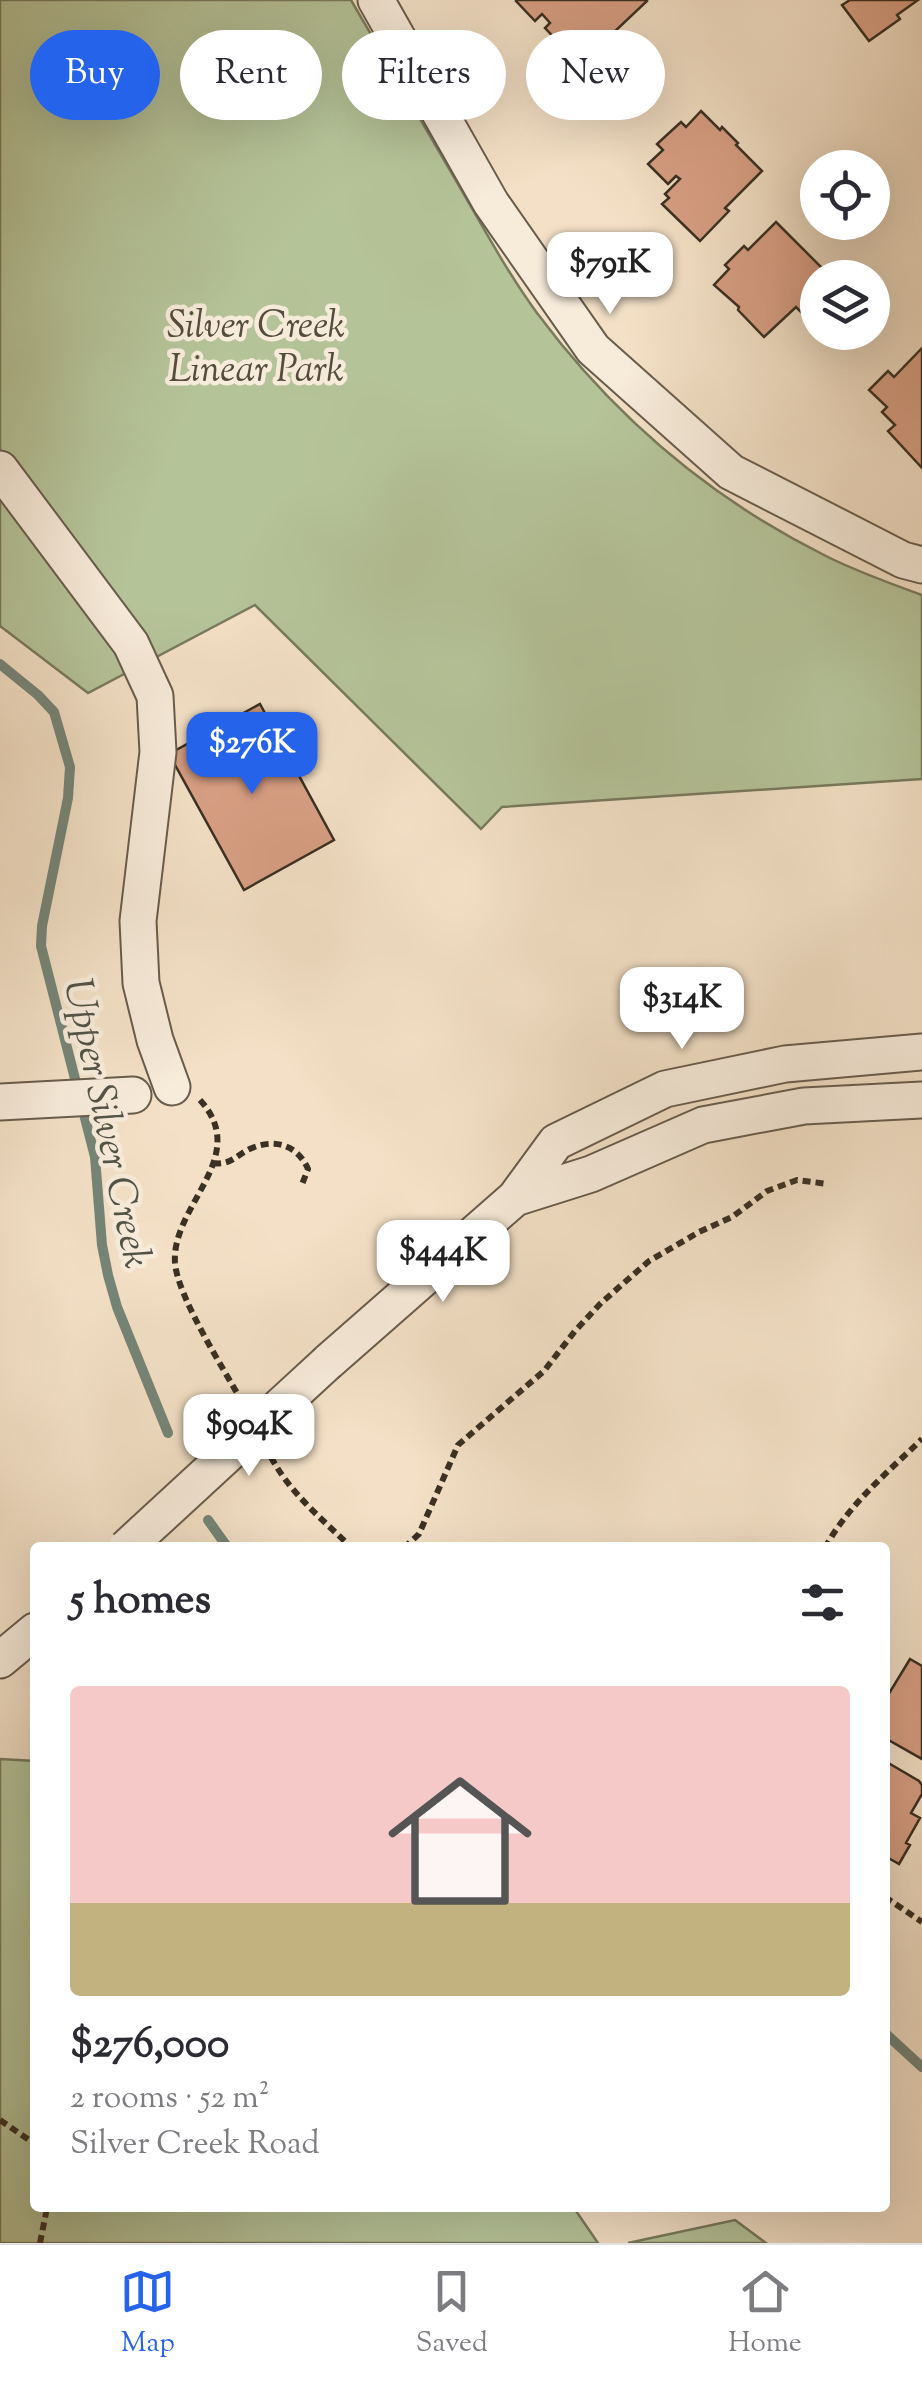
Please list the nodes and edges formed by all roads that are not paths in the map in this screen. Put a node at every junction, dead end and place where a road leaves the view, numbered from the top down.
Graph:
1 (376, 0) edge
2 (0, 468) edge
3 (922, 565) edge
4 (922, 1052) edge
5 (172, 1087) road end
6 (133, 1095) dead end
7 (922, 1100) edge
8 (6, 1102) edge
9 (515, 1198) junction
10 (133, 1542) edge
11 (30, 1634) edge
12 (0, 1660) edge

1 - 3 street
2 - 5 street
4 - 9 street
6 - 8 street
7 - 9 street
9 - 10 street, bridge
11 - 12 street

